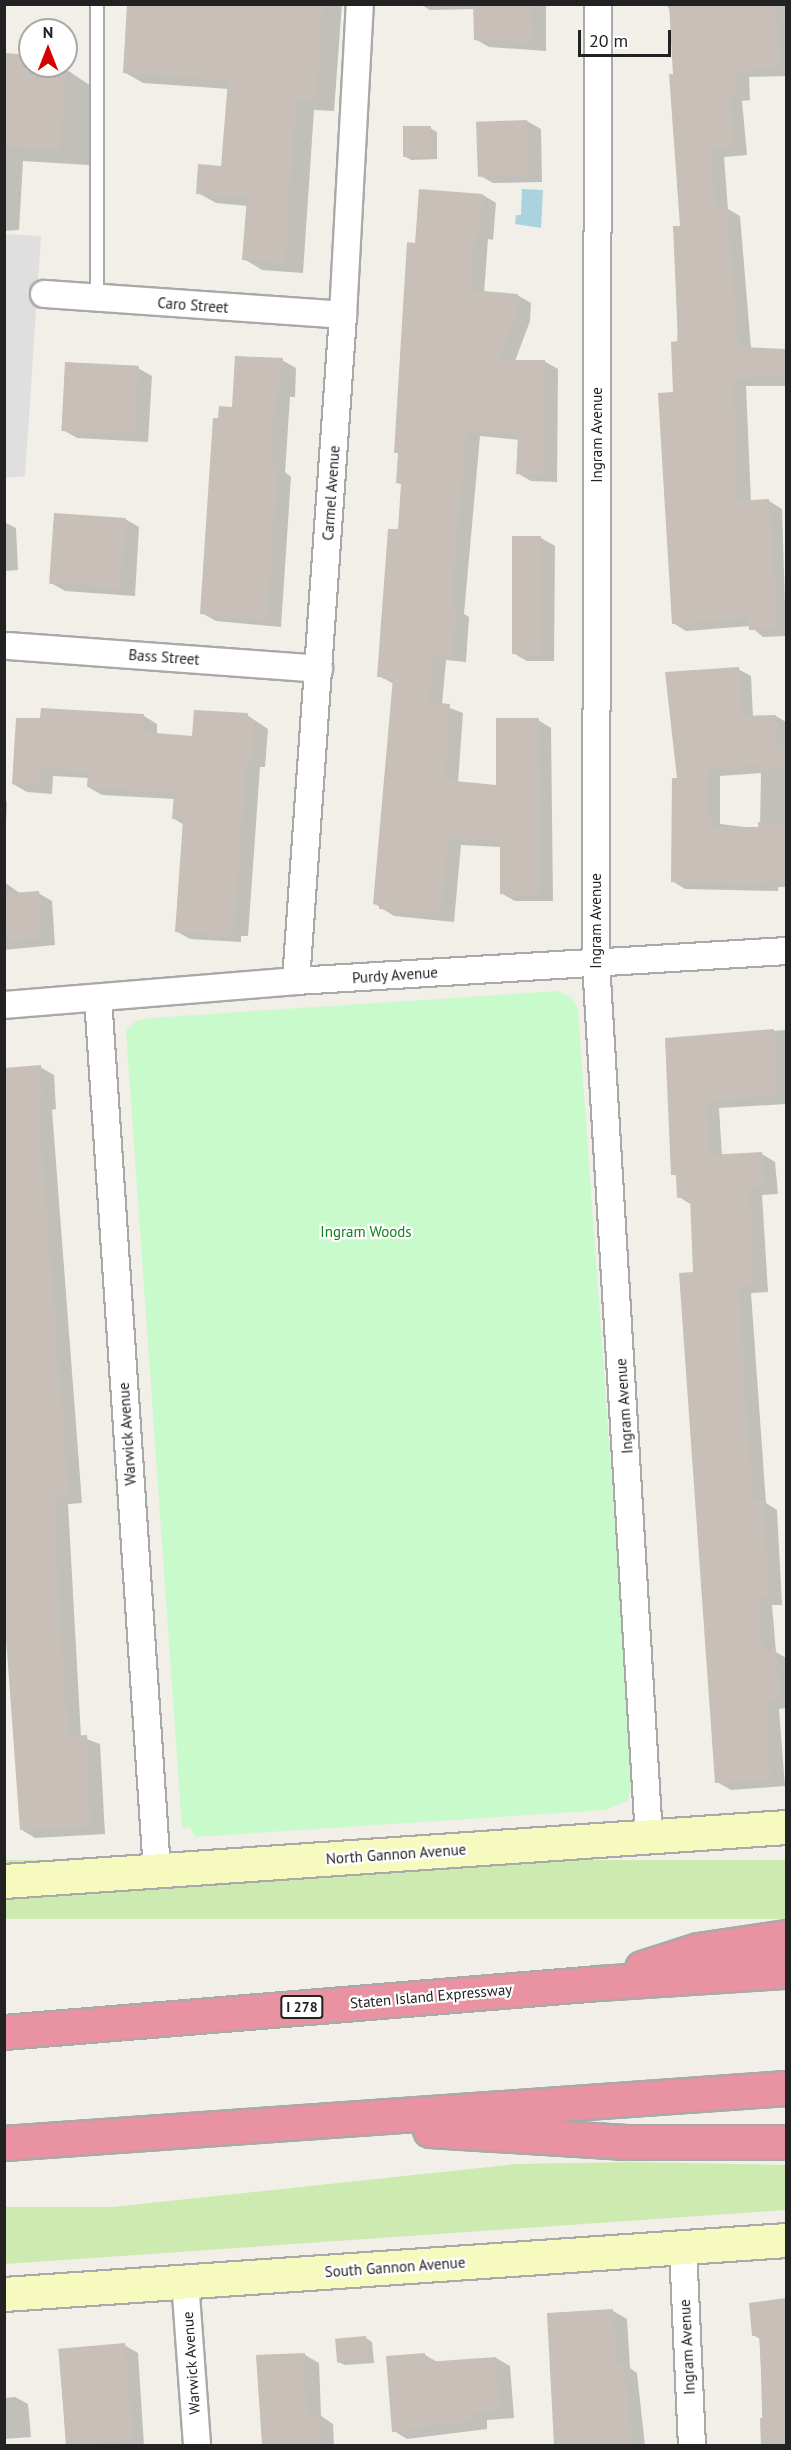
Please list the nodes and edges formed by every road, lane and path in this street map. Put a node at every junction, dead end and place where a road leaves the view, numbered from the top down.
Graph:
1 (97, 4) edge
2 (360, 4) edge
3 (598, 4) edge
4 (44, 294) dead end
5 (97, 298) junction
6 (343, 315) junction
7 (9, 646) dead end
8 (319, 669) junction
9 (786, 951) edge
10 (596, 963) junction
11 (296, 981) junction
12 (98, 998) junction
13 (4, 1005) edge
14 (786, 1827) edge
15 (650, 1836) junction
16 (157, 1870) junction
17 (4, 1881) edge
18 (786, 1937) edge
19 (786, 1971) edge
20 (599, 1983) junction
21 (4, 2032) edge
22 (786, 2088) edge
23 (299, 2122) junction
24 (4, 2142) edge
25 (786, 2142) edge
26 (786, 2240) edge
27 (683, 2248) junction
28 (185, 2282) junction
29 (4, 2294) edge
30 (197, 2445) edge
31 (692, 2445) edge

1 - 5 lane
2 - 6 street, Carmel Avenue
3 - 10 street, Ingram Avenue
4 - 5 street, Caro Street
5 - 6 street, Caro Street
6 - 8 street, Carmel Avenue
7 - 8 street, Bass Street
8 - 11 street, Carmel Avenue
9 - 10 street, Purdy Avenue
10 - 11 street, Purdy Avenue
10 - 15 street, Ingram Avenue
11 - 12 street, Purdy Avenue
12 - 13 street, Purdy Avenue
12 - 16 street, Warwick Avenue
14 - 15 main road, North Gannon Avenue
15 - 16 main road, North Gannon Avenue
16 - 17 main road, North Gannon Avenue
18 - 20 highway
19 - 20 highway, Staten Island Expressway / I 278
20 - 21 highway, Staten Island Expressway / I 278
22 - 23 highway
23 - 24 highway
23 - 25 highway
26 - 27 main road, South Gannon Avenue
27 - 28 main road, South Gannon Avenue
27 - 31 street, Ingram Avenue
28 - 29 main road, South Gannon Avenue
28 - 30 street, Warwick Avenue

